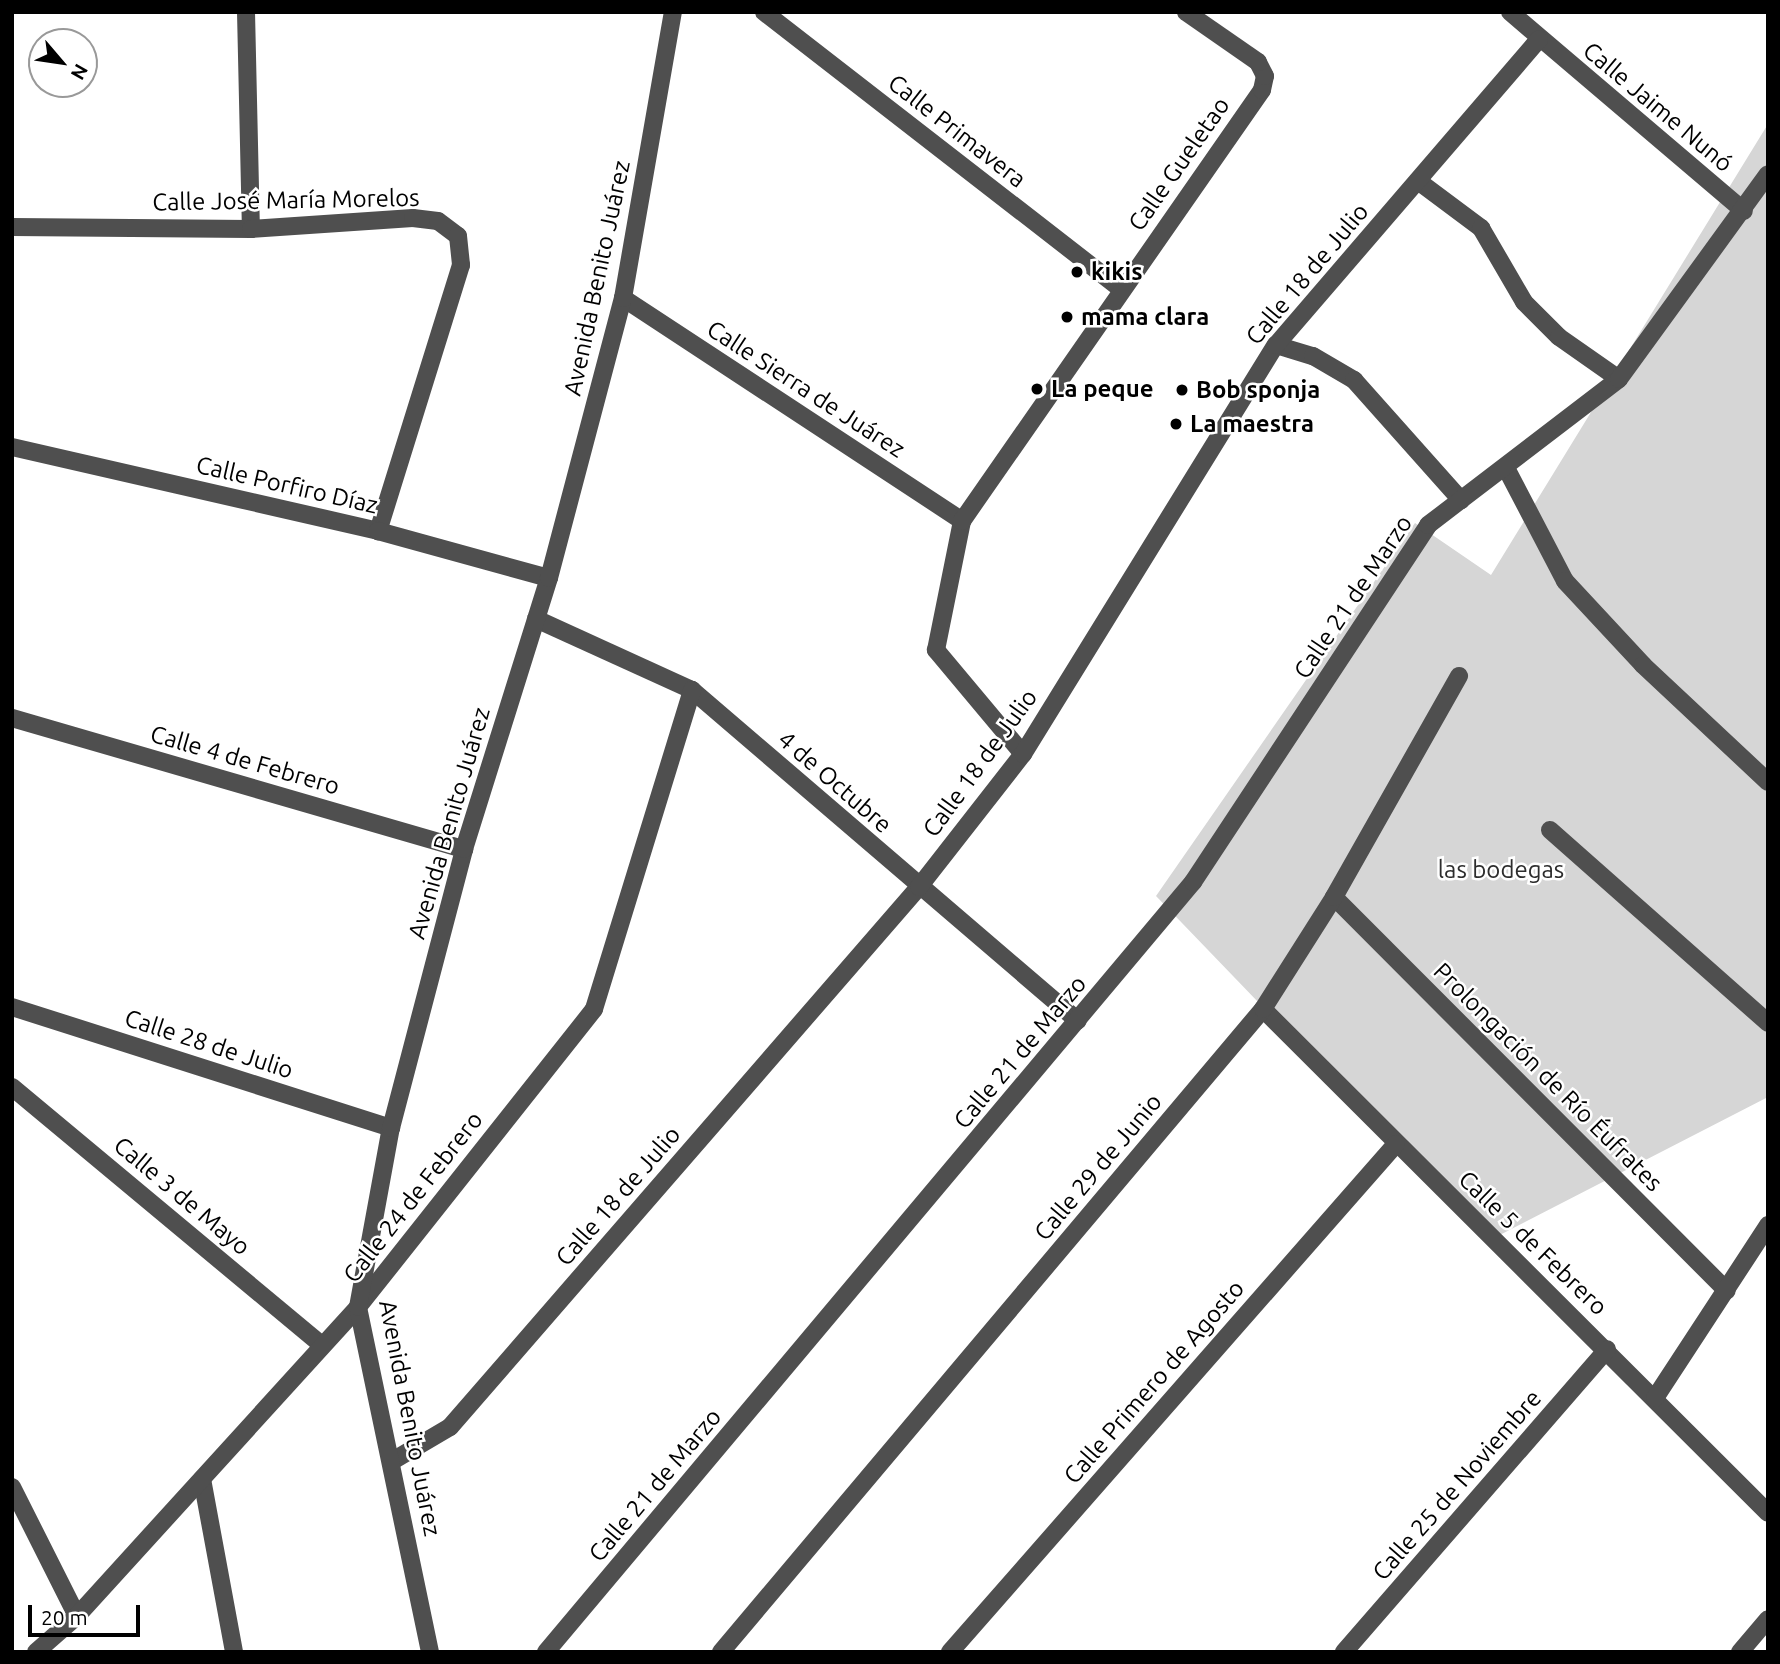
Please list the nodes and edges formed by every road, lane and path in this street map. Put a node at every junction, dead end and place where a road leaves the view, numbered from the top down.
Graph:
1 (246, 12) edge
2 (673, 12) edge
3 (764, 12) edge
4 (1186, 12) edge
5 (1510, 12) edge
6 (1539, 39) junction
7 (1768, 174) edge
8 (1418, 181) junction
9 (1744, 211) junction
10 (12, 227) edge
11 (251, 229) junction
12 (1121, 289) junction
13 (623, 298) junction
14 (1276, 345) junction
15 (1619, 379) junction
16 (12, 447) edge
17 (1506, 468) junction
18 (1461, 500) junction
19 (962, 521) junction
20 (378, 531) junction
21 (549, 579) junction
22 (536, 618) junction
23 (1459, 676) dead end
24 (692, 690) junction
25 (12, 718) edge
26 (1023, 754) junction
27 (1768, 782) edge
28 (1550, 830) dead end
29 (464, 849) junction
30 (919, 887) junction
31 (1334, 897) junction
32 (12, 1007) edge
33 (1263, 1009) junction
34 (1078, 1021) junction
35 (1768, 1023) edge
36 (12, 1087) edge
37 (391, 1128) junction
38 (1396, 1144) junction
39 (1768, 1224) edge
40 (1727, 1291) junction
41 (358, 1307) junction
42 (320, 1343) junction
43 (1607, 1349) junction
44 (1655, 1398) junction
45 (394, 1460) junction
46 (202, 1479) junction
47 (12, 1487) edge
48 (1768, 1513) edge
49 (77, 1616) junction
50 (1768, 1619) edge
51 (36, 1652) edge
52 (234, 1652) edge
53 (430, 1652) edge
54 (546, 1652) edge
55 (721, 1652) edge
56 (950, 1652) edge
57 (1344, 1652) edge
58 (1740, 1652) edge

1 - 11 street
2 - 13 street, Avenida Benito Juárez
3 - 12 street, Calle Primavera
4 - 12 street, Calle Gueletao
5 - 6 street, Calle Jaime Nunó
6 - 8 street, Calle 18 de Julio
6 - 9 street, Calle Jaime Nunó
7 - 9 street, Calle 21 de Marzo
8 - 14 street, Calle 18 de Julio
8 - 15 street
9 - 15 street, Calle 21 de Marzo
10 - 11 street, Calle José María Morelos
11 - 20 street, Calle José María Morelos
12 - 19 street, Calle Gueletao
13 - 19 street, Calle Sierra de Juárez
13 - 21 street, Avenida Benito Juárez
14 - 18 street
14 - 26 street, Calle 18 de Julio
15 - 17 street, Calle 21 de Marzo
16 - 20 street, Calle Porfiro Díaz
17 - 18 street, Calle 21 de Marzo
17 - 27 street
18 - 34 street, Calle 21 de Marzo
19 - 26 street
20 - 21 street, Calle Porfiro Díaz
21 - 22 street, Avenida Benito Juárez
22 - 24 street, 4 de Octubre
22 - 29 street, Avenida Benito Juárez
23 - 31 street, Calle 29 de Junio
24 - 30 street, 4 de Octubre
24 - 41 street, Calle 24 de Febrero
25 - 29 street, Calle 4 de Febrero
26 - 30 street, Calle 18 de Julio
28 - 35 street
29 - 37 street, Avenida Benito Juárez
30 - 34 street, 4 de Octubre
30 - 45 street, Calle 18 de Julio
31 - 33 street, Calle 29 de Junio
31 - 40 street, Prolongación de Río Éufrates
32 - 37 street, Calle 28 de Julio
33 - 38 street, Calle 5 de Febrero
33 - 55 street, Calle 29 de Junio
34 - 54 street, Calle 21 de Marzo
36 - 42 street, Calle 3 de Mayo
37 - 41 street, Avenida Benito Juárez
38 - 43 street, Calle 5 de Febrero
38 - 56 street, Calle Primero de Agosto
39 - 40 street
40 - 44 street
41 - 42 street, Calle 24 de Febrero
41 - 45 street, Avenida Benito Juárez
42 - 46 street, Calle 24 de Febrero
43 - 44 street, Calle 5 de Febrero
43 - 57 street, Calle 25 de Noviembre
44 - 48 street, Calle 5 de Febrero
45 - 53 street, Avenida Benito Juárez
46 - 49 street, Calle 24 de Febrero
46 - 52 street
47 - 49 street
49 - 51 street, Calle 24 de Febrero
50 - 58 street

